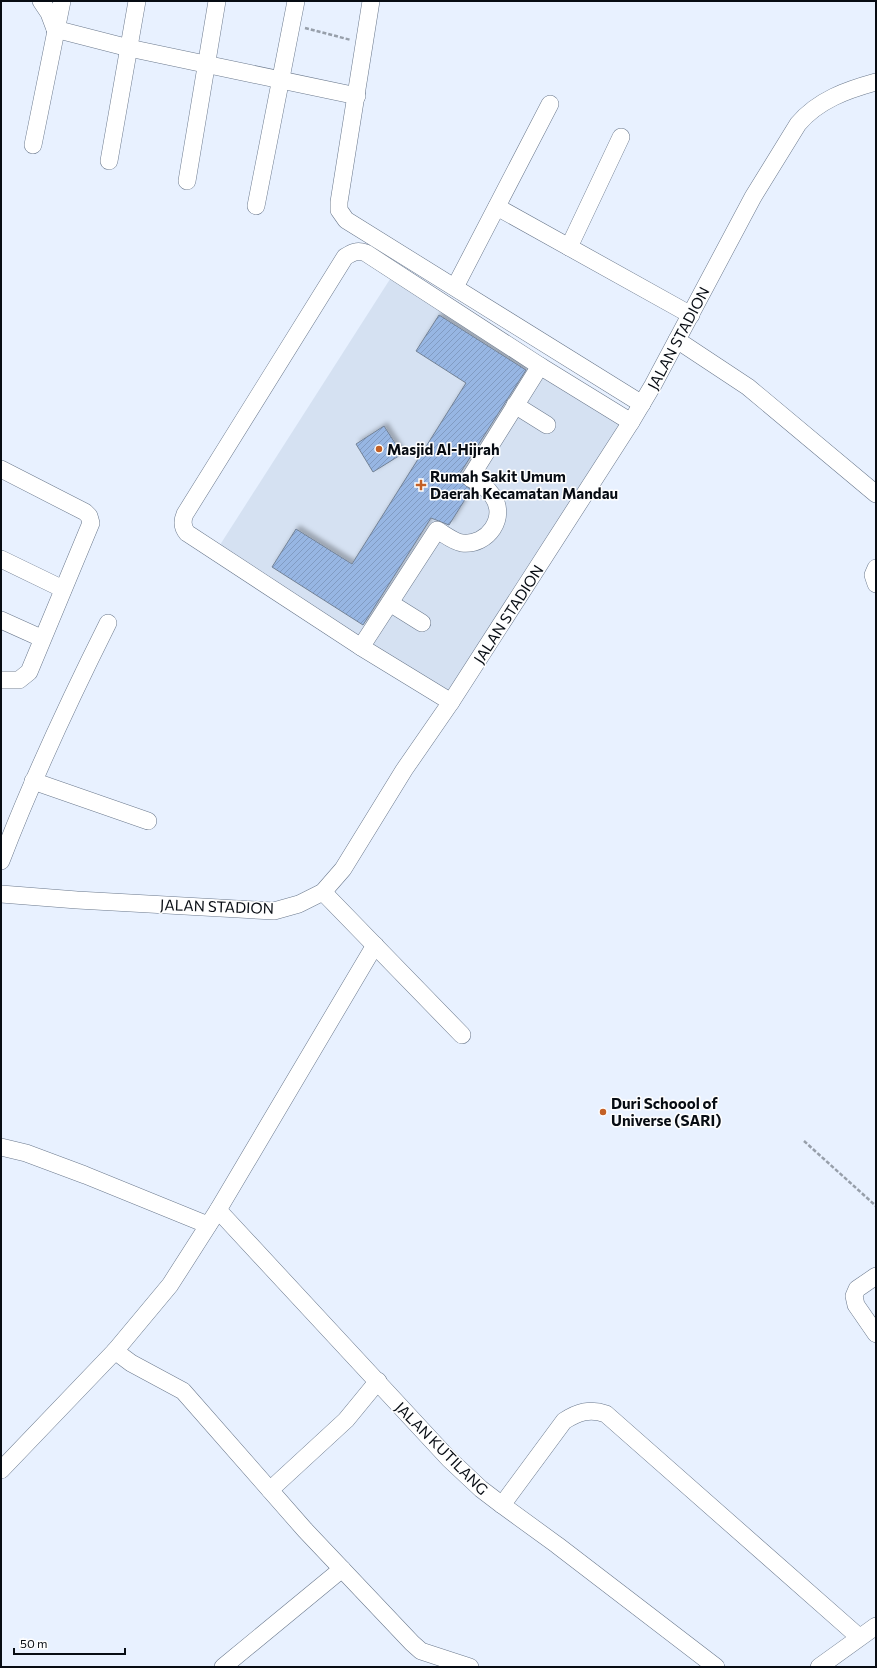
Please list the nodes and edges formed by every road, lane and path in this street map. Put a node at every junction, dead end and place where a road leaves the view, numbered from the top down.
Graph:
1 (41, 1) edge
2 (62, 1) edge
3 (137, 1) edge
4 (217, 1) edge
5 (296, 1) edge
6 (371, 1) edge
7 (291, 24) junction
8 (55, 29) junction
9 (363, 43) junction
10 (129, 48) junction
11 (206, 64) junction
12 (280, 80) junction
13 (876, 82) edge
14 (357, 96) junction
15 (550, 104) dead end
16 (621, 137) dead end
17 (33, 144) dead end
18 (110, 161) dead end
19 (187, 181) dead end
20 (256, 206) dead end
21 (497, 207) junction
22 (569, 247) junction
23 (455, 287) junction
24 (691, 314) junction
25 (677, 340) junction
26 (540, 366) junction
27 (642, 404) junction
28 (515, 405) junction
29 (631, 422) junction
30 (547, 426) dead end
31 (1, 469) edge
32 (876, 494) edge
33 (1, 559) edge
34 (876, 568) edge
35 (876, 584) edge
36 (63, 589) junction
37 (390, 603) junction
38 (1, 620) edge
39 (108, 623) dead end
40 (422, 623) dead end
41 (41, 638) junction
42 (361, 647) junction
43 (1, 680) edge
44 (451, 702) junction
45 (33, 781) junction
46 (148, 821) dead end
47 (1, 861) edge
48 (322, 892) junction
49 (1, 894) edge
50 (376, 945) junction
51 (462, 1035) dead end
52 (804, 1141) dead end
53 (1, 1147) edge
54 (876, 1206) edge
55 (218, 1210) junction
56 (208, 1225) junction
57 (876, 1276) edge
58 (876, 1334) edge
59 (115, 1351) junction
60 (378, 1381) junction
61 (1, 1470) edge
62 (270, 1490) junction
63 (502, 1505) junction
64 (342, 1569) junction
65 (876, 1626) edge
66 (859, 1637) junction
67 (223, 1667) edge
68 (470, 1667) edge
69 (716, 1667) edge
70 (819, 1667) edge

1 - 8 street
2 - 8 street
3 - 10 street
4 - 11 street
5 - 7 street
6 - 9 street
7 - 9 path
7 - 12 street
8 - 10 street
8 - 17 street
9 - 14 street
10 - 11 street
10 - 18 street
11 - 12 street
11 - 19 street
12 - 14 street
12 - 20 street
13 - 24 street, JALAN STADION
14 - 23 street
15 - 21 street
16 - 22 street
21 - 22 street
21 - 23 street
22 - 24 street
23 - 27 street
24 - 25 street, JALAN STADION
25 - 27 street, JALAN STADION
25 - 32 street
26 - 28 street
26 - 29 street
26 - 42 street
27 - 29 street, JALAN STADION
28 - 30 street
28 - 37 street
29 - 44 street, JALAN STADION
31 - 36 street
33 - 36 street
34 - 35 street
36 - 41 street
37 - 40 street
37 - 42 street
38 - 41 street
39 - 45 street
41 - 43 street
42 - 44 street
44 - 48 street, JALAN STADION
45 - 46 street
45 - 47 street
48 - 49 street, JALAN STADION
48 - 50 street
50 - 51 street
50 - 55 street
52 - 54 path
53 - 56 street
55 - 56 street
55 - 60 street, JALAN KUTILANG
56 - 59 street
57 - 58 street
59 - 61 street
59 - 62 street
60 - 62 street
60 - 63 street, JALAN KUTILANG
62 - 64 street
63 - 66 street
63 - 69 street, JALAN KUTILANG
64 - 67 street
64 - 68 street
65 - 66 street
66 - 70 street

